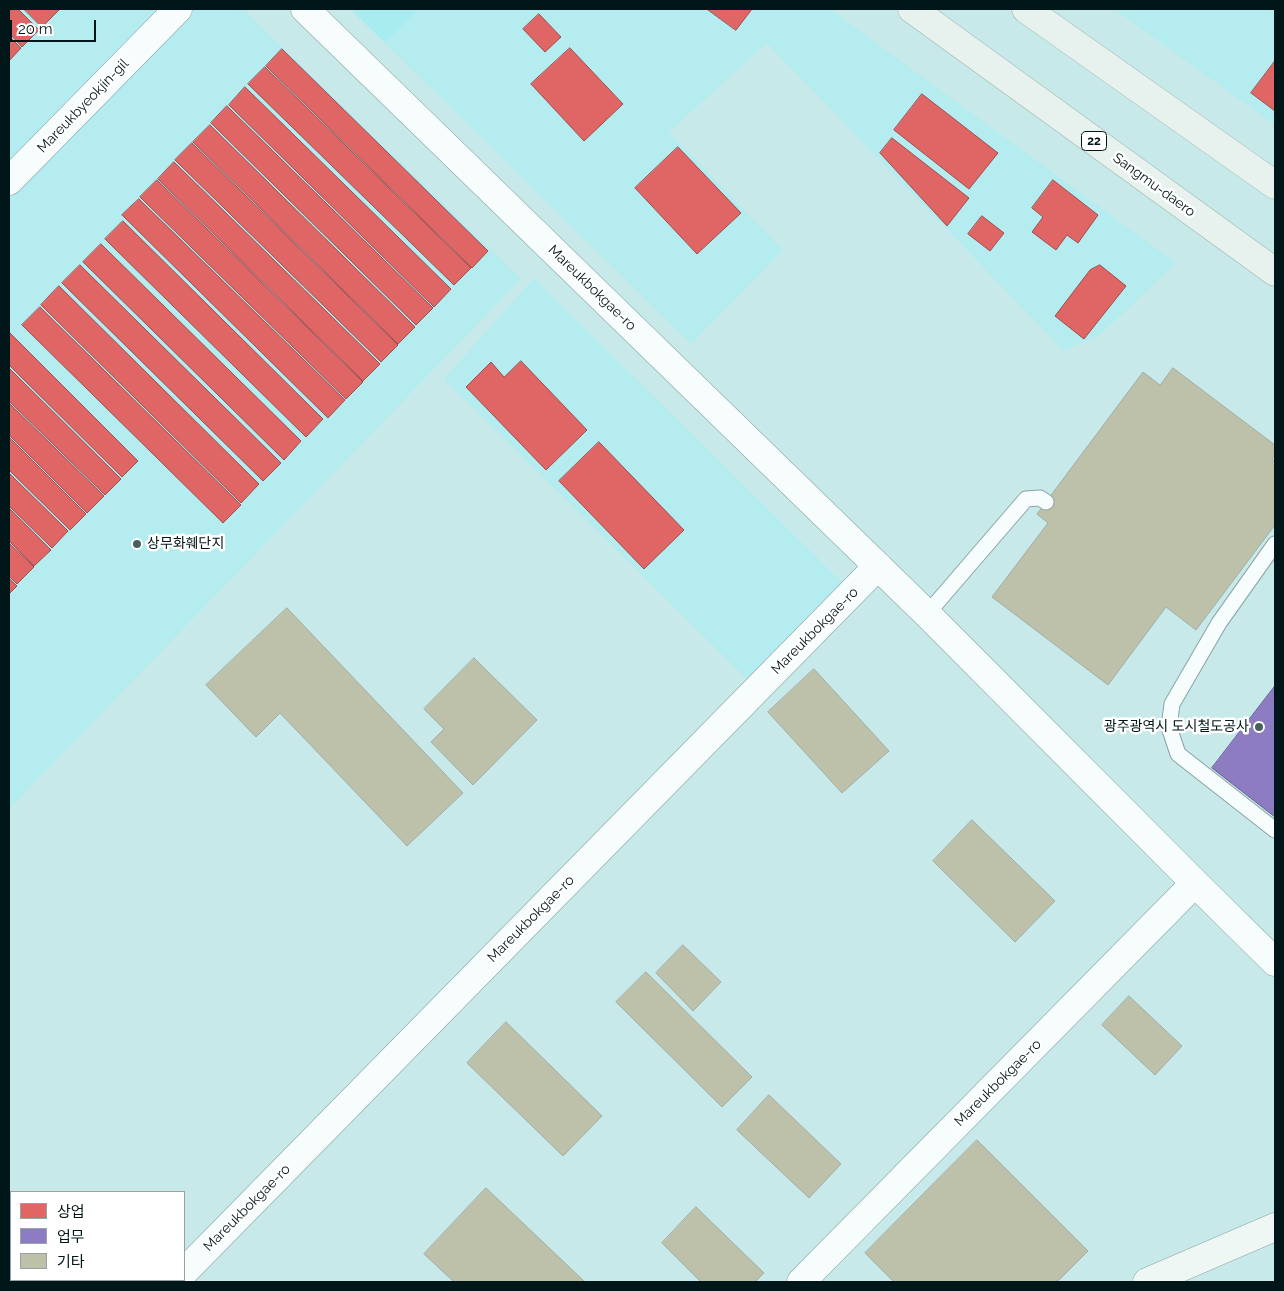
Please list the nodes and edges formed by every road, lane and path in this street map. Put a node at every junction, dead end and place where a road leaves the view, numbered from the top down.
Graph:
1 (178, 9) edge
2 (305, 9) edge
3 (912, 9) edge
4 (1026, 9) edge
5 (9, 181) edge
6 (1275, 185) edge
7 (1275, 272) edge
8 (1046, 502) dead end
9 (1275, 544) edge
10 (878, 566) junction
11 (927, 614) junction
12 (1275, 830) edge
13 (1195, 883) junction
14 (1275, 962) edge
15 (1275, 1227) edge
16 (185, 1271) edge
17 (801, 1282) edge
18 (1147, 1282) edge

1 - 5 street, Mareukbyeokjin-gil
2 - 10 street, Mareukbokgae-ro
3 - 7 main road, Sangmu-daero / 22
4 - 6 main road
8 - 11 lane
9 - 12 lane
10 - 11 street, Mareukbokgae-ro
10 - 16 street, Mareukbokgae-ro
11 - 13 street, Mareukbokgae-ro
13 - 14 street, Mareukbokgae-ro
13 - 17 street, Mareukbokgae-ro
15 - 18 street

